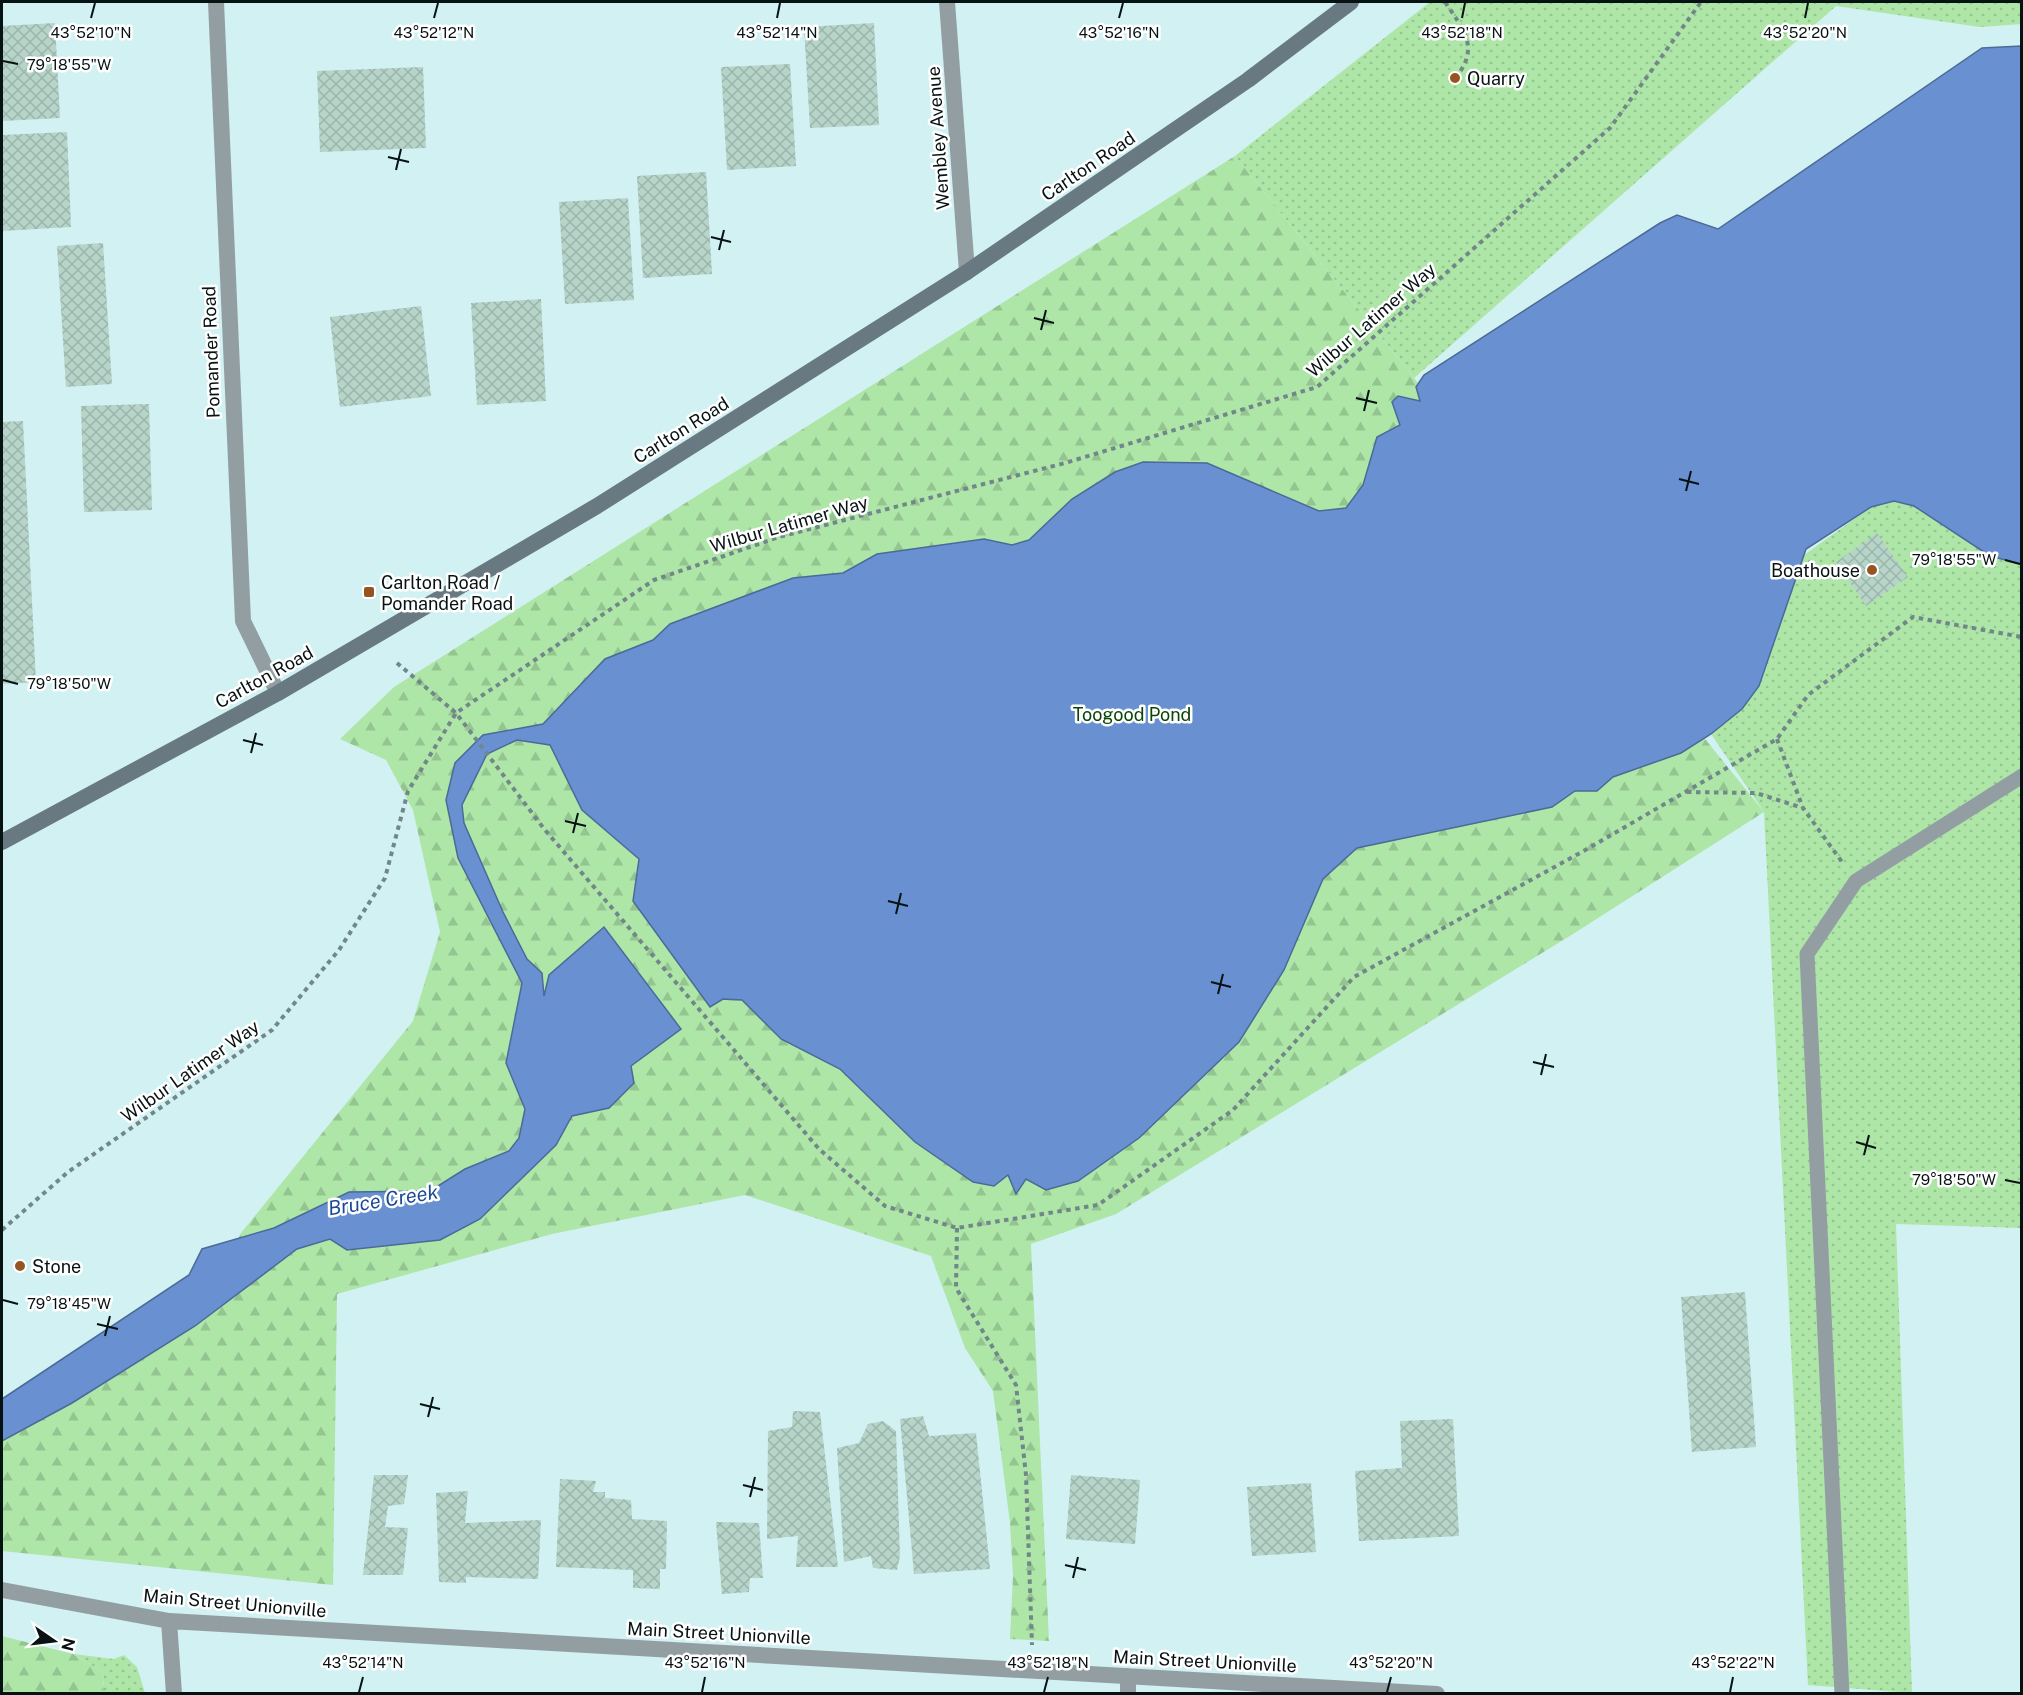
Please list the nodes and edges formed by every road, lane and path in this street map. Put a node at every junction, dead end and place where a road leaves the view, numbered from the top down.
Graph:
1 (216, 2) edge
2 (947, 2) edge
3 (1351, 2) edge
4 (1444, 2) edge
5 (1701, 2) edge
6 (1455, 78) dead end
7 (968, 272) junction
8 (2022, 638) edge
9 (397, 663) dead end
10 (278, 693) junction
11 (456, 713) junction
12 (1777, 739) junction
13 (2022, 776) edge
14 (1685, 792) junction
15 (1803, 808) junction
16 (2, 842) edge
17 (1856, 881) junction
18 (957, 1228) junction
19 (2, 1230) edge
20 (2, 1590) edge
21 (169, 1621) junction
22 (1033, 1670) junction
23 (1128, 1676) junction
24 (174, 1694) edge
25 (1128, 1694) edge
26 (1437, 1694) edge
27 (1842, 1694) edge

1 - 10 street, Pomander Road
2 - 7 street, Wembley Avenue
3 - 7 main road, Carlton Road
4 - 6 path
5 - 11 path, Wilbur Latimer Way
7 - 10 main road, Carlton Road
8 - 12 path
9 - 11 path
10 - 16 main road, Carlton Road
11 - 18 path
11 - 19 path, Wilbur Latimer Way
12 - 14 path
12 - 15 path
13 - 17 lane
14 - 15 path
14 - 18 path
15 - 17 path
17 - 27 lane
18 - 22 path
20 - 21 street, Main Street Unionville
21 - 22 street, Main Street Unionville
21 - 24 street
22 - 23 street, Main Street Unionville
23 - 25 street
23 - 26 street, Main Street Unionville

